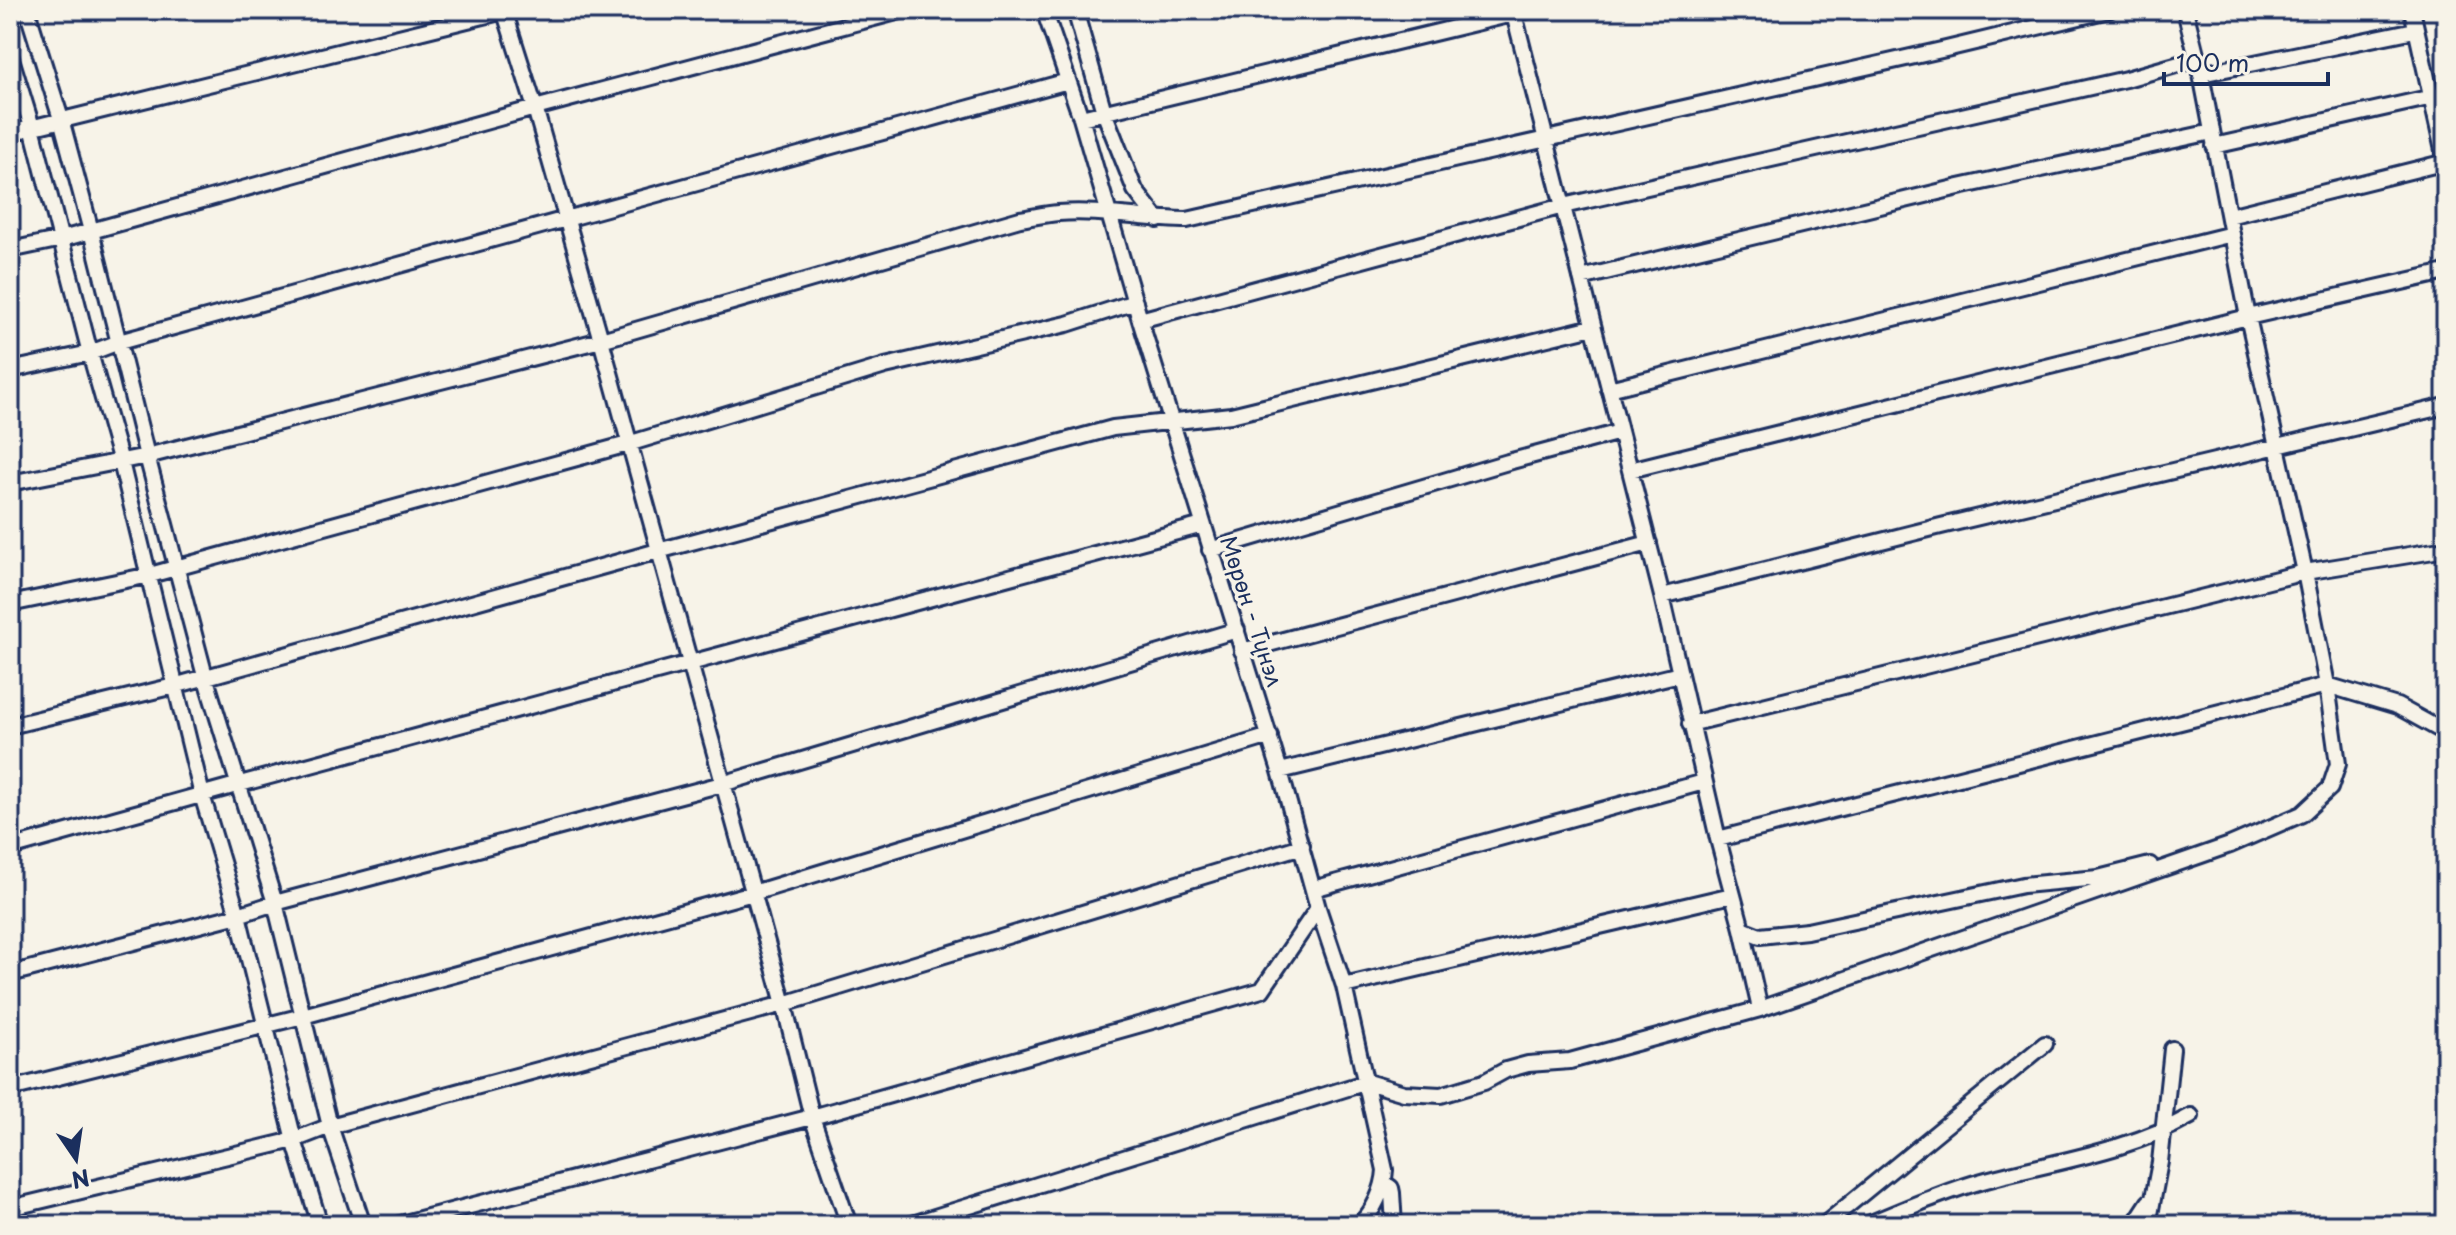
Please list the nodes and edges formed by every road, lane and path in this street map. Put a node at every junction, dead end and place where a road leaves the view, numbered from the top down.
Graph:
1 (27, 10) edge
2 (504, 10) edge
3 (904, 10) edge
4 (1044, 10) edge
5 (1075, 10) edge
6 (2109, 10) edge
7 (2185, 10) edge
8 (1518, 11) edge
9 (2415, 11) edge
10 (2415, 30) junction
11 (10, 55) edge
12 (2199, 67) junction
13 (1068, 81) junction
14 (2439, 96) edge
15 (535, 108) junction
16 (1104, 112) junction
17 (1081, 118) junction
18 (61, 119) junction
19 (32, 127) junction
20 (10, 133) edge
21 (2213, 139) junction
22 (1545, 140) junction
23 (2446, 163) edge
24 (1563, 206) junction
25 (1109, 214) junction
26 (2229, 216) junction
27 (566, 218) junction
28 (1158, 220) junction
29 (91, 231) junction
30 (2232, 234) junction
31 (62, 239) junction
32 (10, 250) edge
33 (2446, 272) edge
34 (1581, 278) junction
35 (1135, 302) junction
36 (2248, 317) junction
37 (1140, 320) junction
38 (1593, 327) junction
39 (601, 340) junction
40 (119, 342) junction
41 (90, 353) junction
42 (10, 370) edge
43 (1609, 389) junction
44 (2446, 406) edge
45 (1172, 422) junction
46 (1620, 432) junction
47 (628, 444) junction
48 (2277, 446) junction
49 (147, 456) junction
50 (121, 462) junction
51 (1630, 470) junction
52 (10, 483) edge
53 (1203, 525) junction
54 (1649, 543) junction
55 (2446, 549) edge
56 (1210, 550) junction
57 (658, 551) junction
58 (178, 567) junction
59 (2305, 572) junction
60 (150, 575) junction
61 (1662, 596) junction
62 (10, 604) edge
63 (1237, 630) junction
64 (1242, 651) junction
65 (689, 662) junction
66 (1680, 674) junction
67 (205, 676) junction
68 (2327, 685) junction
69 (174, 686) junction
70 (1690, 724) junction
71 (10, 726) edge
72 (2446, 733) edge
73 (1270, 736) junction
74 (1280, 771) junction
75 (1704, 782) junction
76 (240, 784) junction
77 (722, 784) junction
78 (202, 795) junction
79 (1718, 839) junction
80 (2230, 845) junction
81 (1302, 846) junction
82 (10, 848) edge
83 (1313, 889) junction
84 (753, 893) junction
85 (1732, 895) junction
86 (275, 903) junction
87 (1318, 908) junction
88 (238, 915) junction
89 (1742, 929) junction
90 (10, 974) edge
91 (1344, 986) junction
92 (784, 1004) junction
93 (1760, 1009) junction
94 (303, 1016) junction
95 (266, 1026) junction
96 (2045, 1044) dead end
97 (2172, 1049) dead end
98 (1367, 1082) junction
99 (10, 1089) edge
100 (2191, 1116) dead end
101 (812, 1117) junction
102 (330, 1126) junction
103 (2163, 1132) junction
104 (294, 1140) junction
105 (1384, 1183) junction
106 (2154, 1195) junction
107 (10, 1208) edge
108 (320, 1225) edge
109 (363, 1225) edge
110 (397, 1225) edge
111 (849, 1225) edge
112 (909, 1225) edge
113 (1358, 1225) edge
114 (1394, 1225) edge
115 (1824, 1225) edge
116 (1866, 1225) edge
117 (2134, 1225) edge
118 (2148, 1225) edge

1 - 18 street
2 - 15 street
2 - 18 street
3 - 15 street
4 - 13 street, Мөрөн - Түнэл
5 - 16 street
6 - 22 street
7 - 12 street
8 - 16 street
8 - 22 street
9 - 10 street
10 - 12 street
10 - 14 street
11 - 19 street
12 - 21 street
12 - 24 street
13 - 17 street, Мөрөн - Түнэл
13 - 27 street
14 - 21 street
14 - 23 street
15 - 27 street
15 - 29 street
16 - 17 street
16 - 28 street
17 - 25 street, Мөрөн - Түнэл
18 - 19 street
18 - 29 street
19 - 20 street
19 - 31 street
21 - 26 street
21 - 34 street
22 - 24 street
22 - 28 street
23 - 26 street
24 - 34 street
24 - 37 street
25 - 28 street
25 - 35 street, Мөрөн - Түнэл
25 - 39 street
26 - 30 street
27 - 39 street
27 - 40 street
29 - 31 street
29 - 40 street
30 - 36 street
30 - 43 street
31 - 32 street
31 - 41 street
33 - 36 street
34 - 38 street
35 - 37 street, Мөрөн - Түнэл
35 - 47 street
36 - 48 street
36 - 51 street
37 - 45 street, Мөрөн - Түнэл
38 - 43 street
38 - 45 street
39 - 47 street
39 - 49 street
40 - 41 street
40 - 49 street
41 - 42 street
41 - 50 street
43 - 46 street
44 - 48 street
45 - 53 street, Мөрөн - Түнэл
45 - 57 street
46 - 51 street
46 - 56 street
47 - 57 street
47 - 58 street
48 - 59 street
48 - 61 street
49 - 50 street
49 - 58 street
50 - 52 street
50 - 60 street
51 - 54 street
53 - 56 street, Мөрөн - Түнэл
53 - 65 street
54 - 61 street
54 - 64 street
55 - 59 street
56 - 63 street, Мөрөн - Түнэл
57 - 65 street
57 - 67 street
58 - 60 street
58 - 67 street
59 - 68 street
59 - 70 street
60 - 62 street
60 - 69 street
61 - 66 street
63 - 64 street, Мөрөн - Түнэл
63 - 77 street
64 - 73 street, Мөрөн - Түнэл
65 - 76 street
65 - 77 street
66 - 70 street
66 - 74 street
67 - 69 street
67 - 76 street
68 - 72 street
68 - 79 street
68 - 80 street
69 - 71 street
69 - 78 street
70 - 75 street
73 - 74 street, Мөрөн - Түнэл
73 - 84 street
74 - 81 street, Мөрөн - Түнэл
75 - 79 street
75 - 83 street
76 - 78 street
76 - 86 street
77 - 84 street
77 - 86 street
78 - 82 street
78 - 88 street
79 - 85 street
80 - 89 street
80 - 93 street
81 - 83 street, Мөрөн - Түнэл
81 - 92 street
83 - 87 street, Мөрөн - Түнэл
84 - 92 street
84 - 94 street
85 - 89 street
85 - 91 street
86 - 88 street
86 - 94 street
87 - 91 street, Мөрөн - Түнэл
87 - 101 street
88 - 90 street
88 - 95 street
89 - 93 street
91 - 98 street, Мөрөн - Түнэл
92 - 101 street
92 - 102 street
93 - 98 street
94 - 95 street
94 - 102 street
95 - 99 street
95 - 104 street
96 - 115 street
97 - 103 street
98 - 105 street, Мөрөн - Түнэл
98 - 112 street
100 - 103 street
101 - 110 street
101 - 111 street
102 - 104 street
102 - 109 street
103 - 106 street
103 - 116 street
104 - 107 street
104 - 108 street
105 - 113 street
105 - 114 street, Мөрөн - Түнэл
106 - 117 street
106 - 118 street

